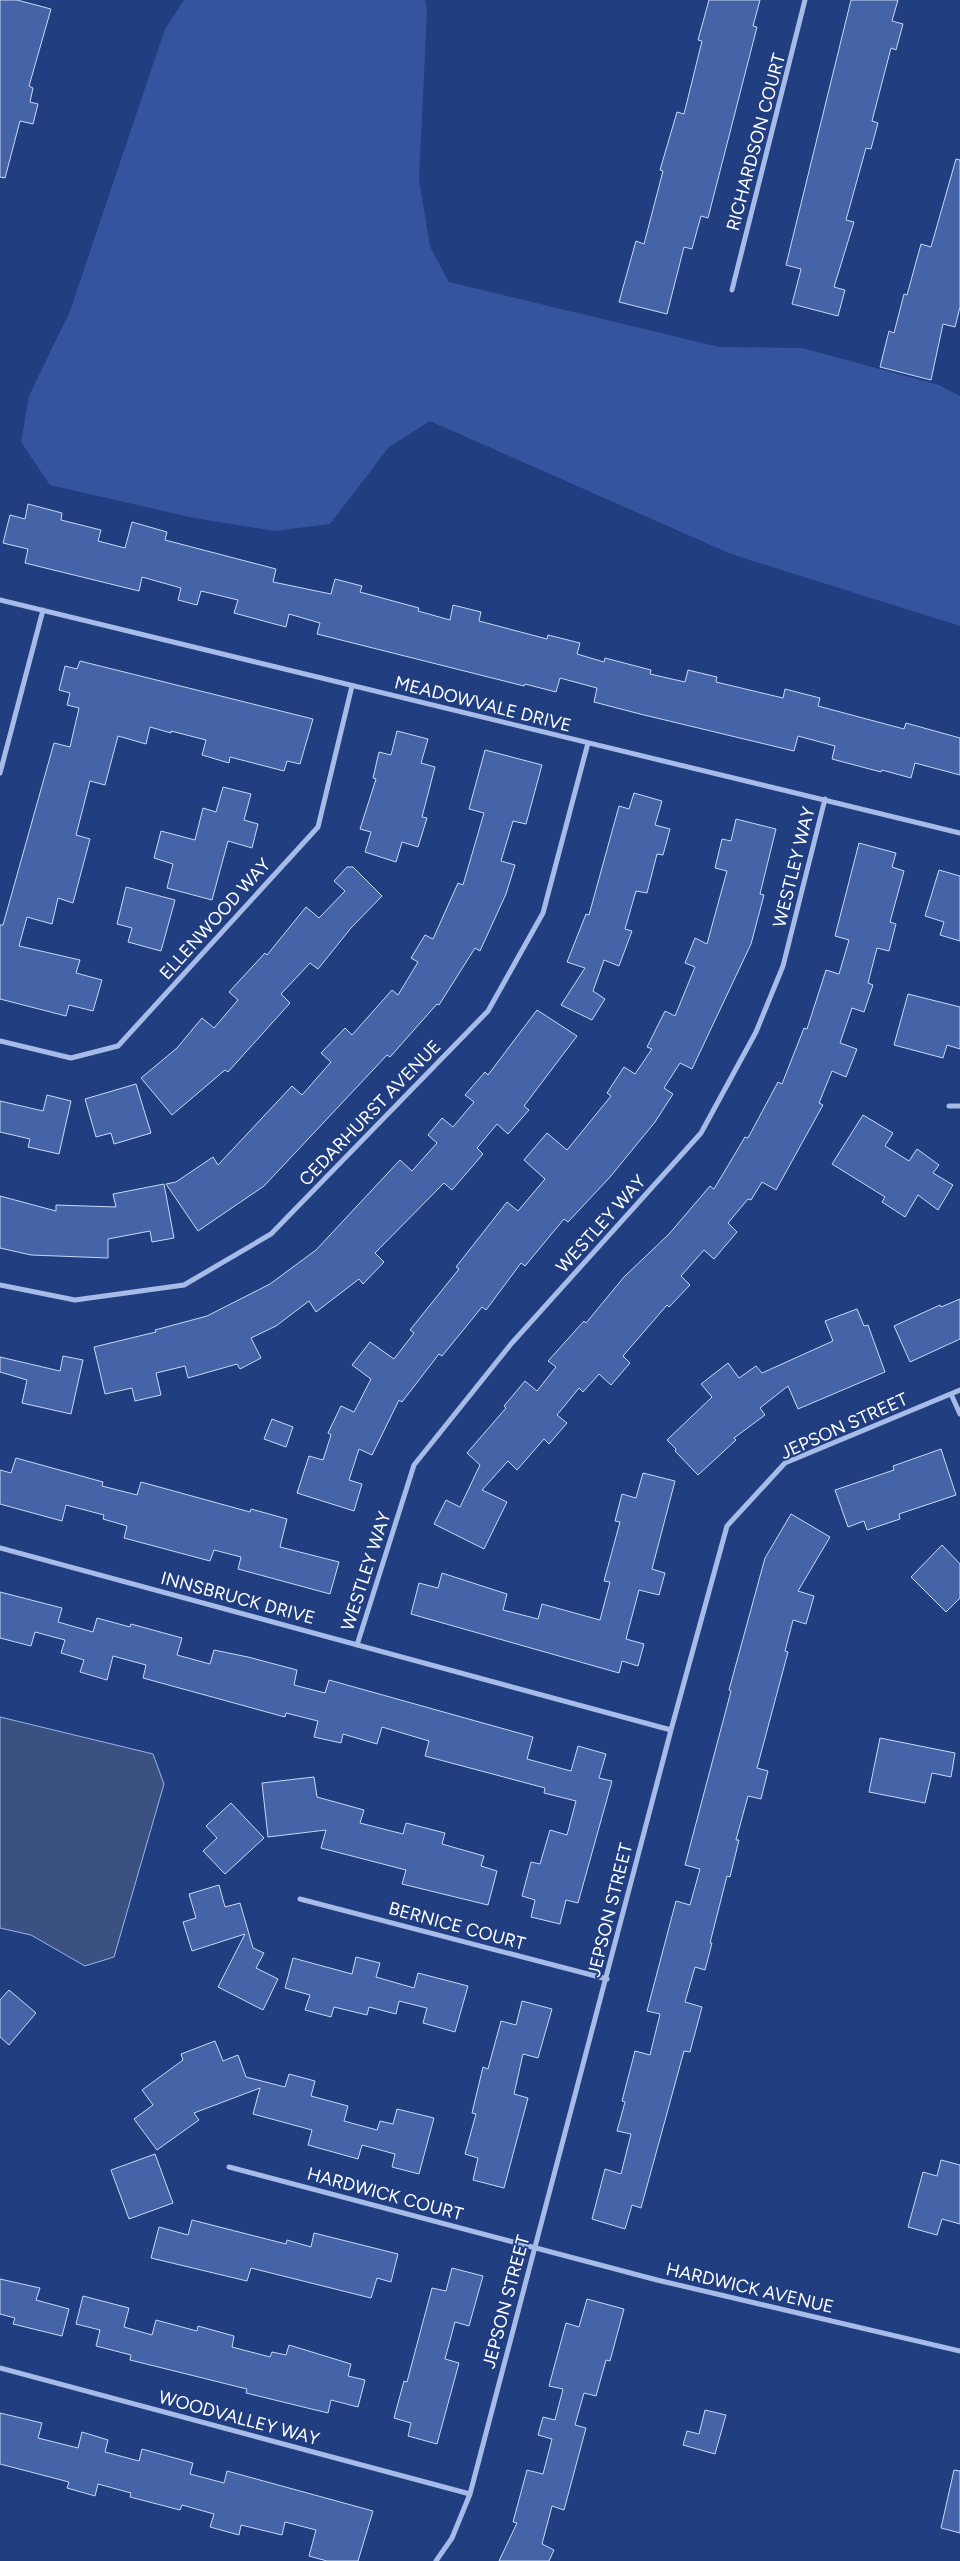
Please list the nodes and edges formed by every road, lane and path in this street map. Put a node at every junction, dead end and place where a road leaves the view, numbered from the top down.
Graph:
1 (805, 0) edge
2 (732, 290) dead end
3 (0, 600) edge
4 (43, 610) junction
5 (352, 686) junction
6 (588, 744) junction
7 (0, 773) edge
8 (826, 800) junction
9 (960, 833) edge
10 (0, 1041) edge
11 (949, 1106) dead end
12 (960, 1106) edge
13 (0, 1285) edge
14 (960, 1390) edge
15 (952, 1394) junction
16 (960, 1414) edge
17 (0, 1548) edge
18 (357, 1645) junction
19 (671, 1730) junction
20 (300, 1900) dead end
21 (607, 1980) junction
22 (230, 2167) dead end
23 (534, 2248) junction
24 (960, 2352) edge
25 (0, 2368) edge
26 (470, 2494) junction
27 (436, 2561) edge

1 - 2 street, RICHARDSON COURT
3 - 4 street, MEADOWVALE DRIVE
4 - 5 street, MEADOWVALE DRIVE
4 - 7 street
5 - 6 street, MEADOWVALE DRIVE
5 - 10 street, ELLENWOOD WAY
6 - 8 street, MEADOWVALE DRIVE
6 - 13 street, CEDARHURST AVENUE
8 - 9 street, MEADOWVALE DRIVE
8 - 18 street, WESTLEY WAY
11 - 12 street
14 - 15 street, JEPSON STREET
15 - 16 street
15 - 19 street, JEPSON STREET
17 - 18 street, INNSBRUCK DRIVE
18 - 19 street, INNSBRUCK DRIVE
19 - 21 street, JEPSON STREET
20 - 21 street, BERNICE COURT
21 - 23 street, JEPSON STREET
22 - 23 street, HARDWICK COURT
23 - 24 street, HARDWICK AVENUE
23 - 26 street, JEPSON STREET
25 - 26 street, WOODVALLEY WAY
26 - 27 street, JEPSON STREET

